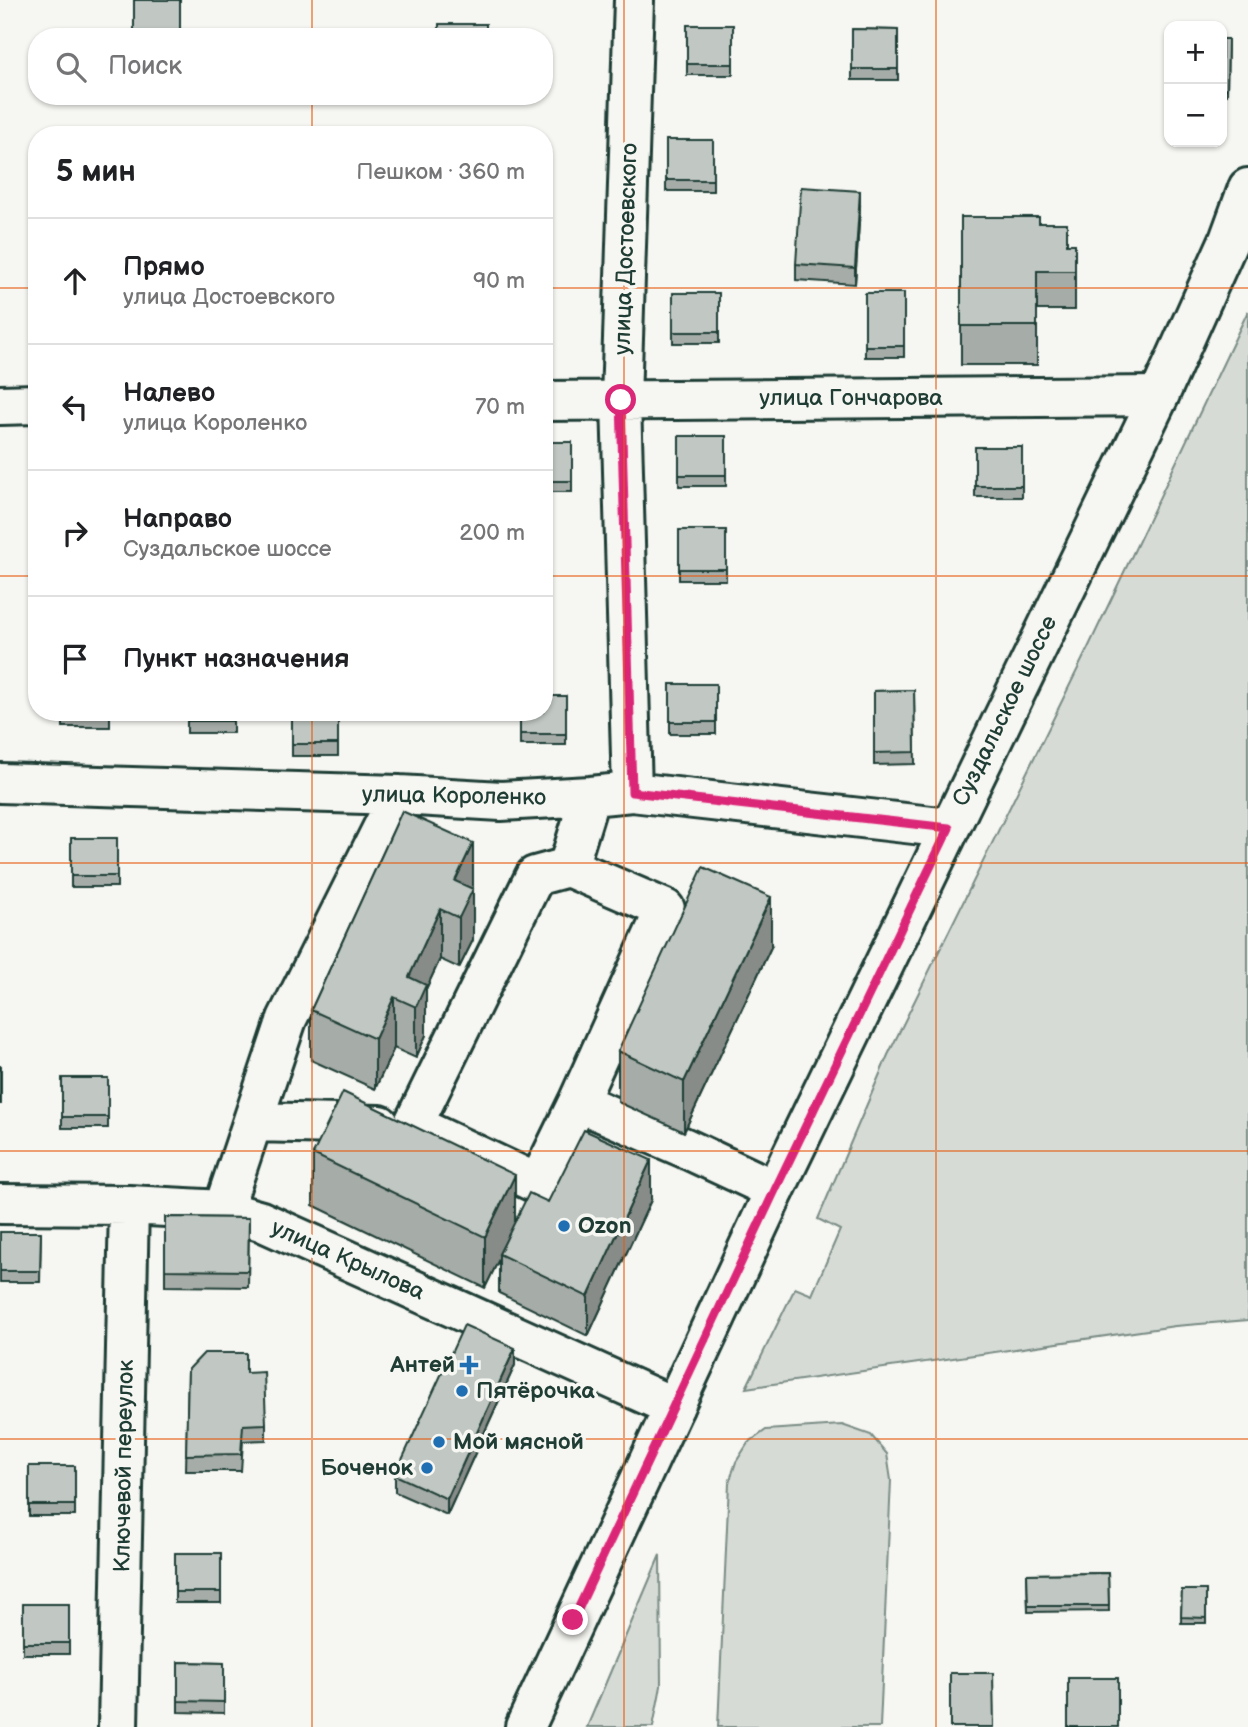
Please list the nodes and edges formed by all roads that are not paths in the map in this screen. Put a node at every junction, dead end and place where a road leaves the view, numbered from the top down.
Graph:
1 (634, 0) edge
2 (1248, 188) edge
3 (1158, 396) junction
4 (621, 400) junction
5 (553, 401) edge
6 (28, 404) edge
7 (0, 405) edge
8 (0, 783) edge
9 (632, 792) junction
10 (399, 795) junction
11 (590, 796) junction
12 (949, 828) junction
13 (568, 867) junction
14 (578, 1102) junction
15 (253, 1122) junction
16 (413, 1125) junction
17 (775, 1190) junction
18 (0, 1204) edge
19 (129, 1205) junction
20 (223, 1210) junction
21 (674, 1407) junction
22 (118, 1727) edge
23 (525, 1727) edge

1 - 4 street, улица Достоевского
2 - 3 street, Суздальское шоссе
3 - 4 street, улица Гончарова
3 - 12 street, Суздальское шоссе
4 - 5 street, улица Гончарова
4 - 9 street, улица Достоевского
6 - 7 street
8 - 10 street, улица Короленко
9 - 11 street, улица Короленко
9 - 12 street, улица Короленко
10 - 11 street, улица Короленко
10 - 15 street
11 - 13 street
12 - 17 street, Суздальское шоссе
13 - 14 street
13 - 16 street
14 - 16 street
14 - 17 street
15 - 16 street
15 - 20 street
17 - 21 street, Суздальское шоссе
18 - 19 street, улица Крылова
19 - 20 street, улица Крылова
19 - 22 street, Ключевой переулок
20 - 21 street, улица Крылова
21 - 23 street, Суздальское шоссе

